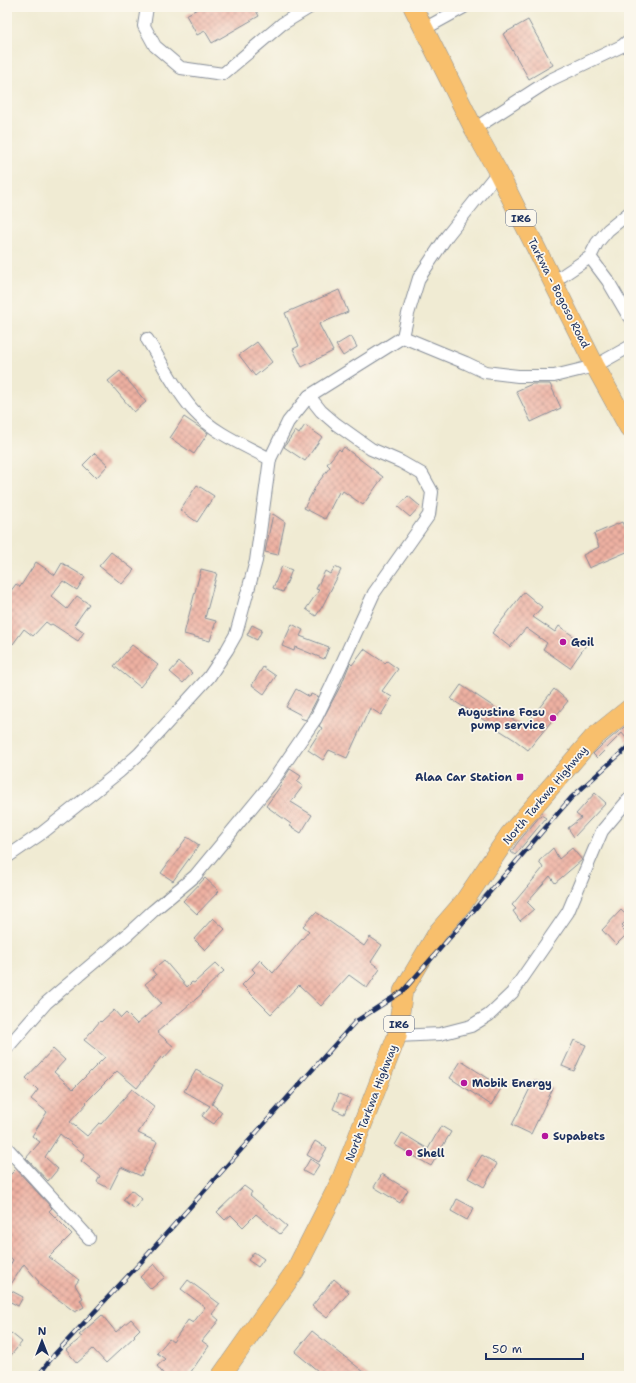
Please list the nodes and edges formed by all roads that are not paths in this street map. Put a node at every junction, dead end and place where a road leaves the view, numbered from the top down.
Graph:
1 (147, 7) edge
2 (310, 7) edge
3 (413, 7) edge
4 (464, 7) edge
5 (424, 29) junction
6 (627, 47) edge
7 (474, 129) junction
8 (498, 172) junction
9 (629, 213) edge
10 (590, 257) junction
11 (553, 282) junction
12 (629, 317) edge
13 (403, 337) junction
14 (147, 339) dead end
15 (629, 347) edge
16 (595, 366) junction
17 (309, 396) junction
18 (629, 428) edge
19 (270, 459) junction
20 (629, 709) edge
21 (629, 799) edge
22 (7, 857) edge
23 (397, 1036) junction
24 (7, 1048) edge
25 (7, 1148) edge
26 (89, 1238) dead end
27 (221, 1376) edge

1 - 2 street
3 - 5 main road, Tarkwa - Bogoso Road / IR6
4 - 5 street
5 - 7 main road, Tarkwa - Bogoso Road / IR6
6 - 7 street
7 - 8 main road, Tarkwa - Bogoso Road / IR6
8 - 11 main road, Tarkwa - Bogoso Road / IR6
8 - 13 street
9 - 10 street
10 - 11 street
10 - 12 street
11 - 16 main road, Tarkwa - Bogoso Road / IR6
13 - 16 street
13 - 17 street
14 - 19 street
15 - 16 street
16 - 18 main road, Tarkwa - Bogoso Road / IR6
17 - 19 street
17 - 24 street
19 - 22 street
20 - 23 main road, North Tarkwa Highway / IR6
21 - 23 street
23 - 27 main road, North Tarkwa Highway / IR6
25 - 26 street

